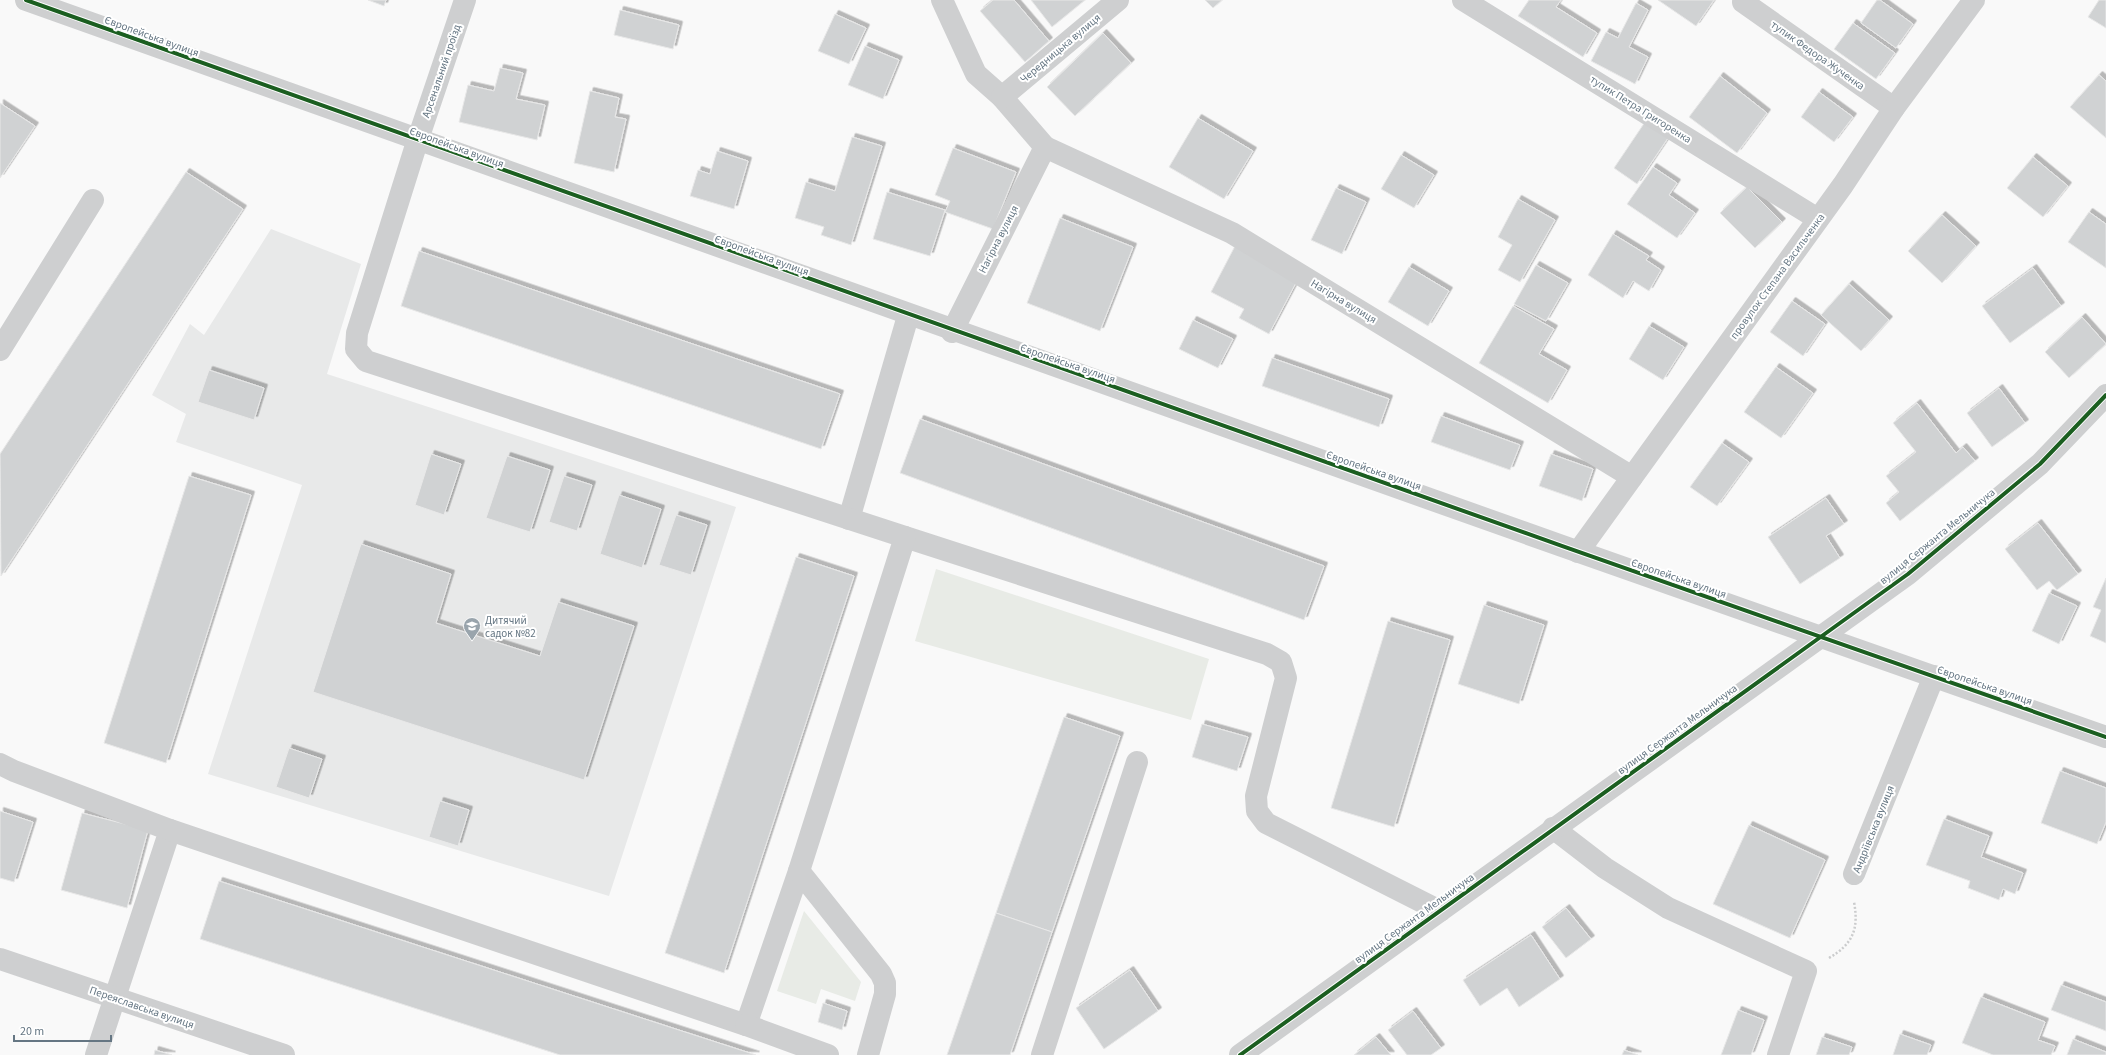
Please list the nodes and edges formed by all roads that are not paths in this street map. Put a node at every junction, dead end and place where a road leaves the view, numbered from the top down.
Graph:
1 (26, 0) edge
2 (465, 0) edge
3 (942, 0) edge
4 (1118, 0) edge
5 (1464, 0) edge
6 (1974, 0) edge
7 (1743, 2) dead end
8 (1002, 97) junction
9 (1894, 108) junction
10 (417, 142) junction
11 (1044, 147) junction
12 (93, 200) dead end
13 (1818, 219) junction
14 (908, 316) junction
15 (952, 332) junction
16 (0, 350) edge
17 (2106, 395) edge
18 (1632, 477) junction
19 (849, 519) junction
20 (905, 537) junction
21 (1578, 552) junction
22 (1820, 636) junction
23 (1934, 676) junction
24 (2106, 737) edge
25 (1137, 762) dead end
26 (0, 764) edge
27 (1553, 828) junction
28 (170, 830) junction
29 (799, 871) junction
30 (1854, 874) road end
31 (1440, 911) junction
32 (0, 959) edge
33 (114, 997) junction
34 (746, 1025) junction
35 (783, 1047) edge
36 (96, 1055) edge
37 (284, 1055) edge
38 (828, 1055) edge
39 (868, 1055) edge
40 (1042, 1055) edge
41 (1240, 1055) edge
42 (1778, 1055) edge

1 - 10 street, Європейська вулиця
2 - 10 street, Арсенальний проїзд
3 - 8 street, Нагірна вулиця
4 - 8 street, Чередницька вулиця
5 - 13 street, тупик Петра Григоренка
6 - 9 street, провулок Степана Васильченка
7 - 9 street, тупик Федора Жученка
8 - 11 street, Нагірна вулиця
9 - 13 street, провулок Степана Васильченка
10 - 14 street, Європейська вулиця
10 - 19 street, Арсенальний проїзд
11 - 15 street, Нагірна вулиця
11 - 18 street, Нагірна вулиця
12 - 16 street
13 - 18 street, провулок Степана Васильченка
14 - 15 street, Європейська вулиця
14 - 19 street
15 - 21 street, Європейська вулиця
17 - 22 street, вулиця Сержанта Мельничука
18 - 21 street, провулок Степана Васильченка
19 - 20 street, Арсенальний проїзд
20 - 29 street
20 - 31 street, Арсенальний проїзд
21 - 22 street, Європейська вулиця
22 - 23 street, Європейська вулиця
22 - 27 street, вулиця Сержанта Мельничука
23 - 24 street, Європейська вулиця
23 - 30 street, Андріївська вулиця
25 - 40 street
26 - 28 street
27 - 31 street, вулиця Сержанта Мельничука
27 - 42 street
28 - 33 street
28 - 34 street
29 - 34 street
29 - 39 street
31 - 41 street, вулиця Сержанта Мельничука
32 - 33 street, Переяславська вулиця
33 - 36 street
33 - 37 street, Переяславська вулиця
34 - 35 street
35 - 38 street

